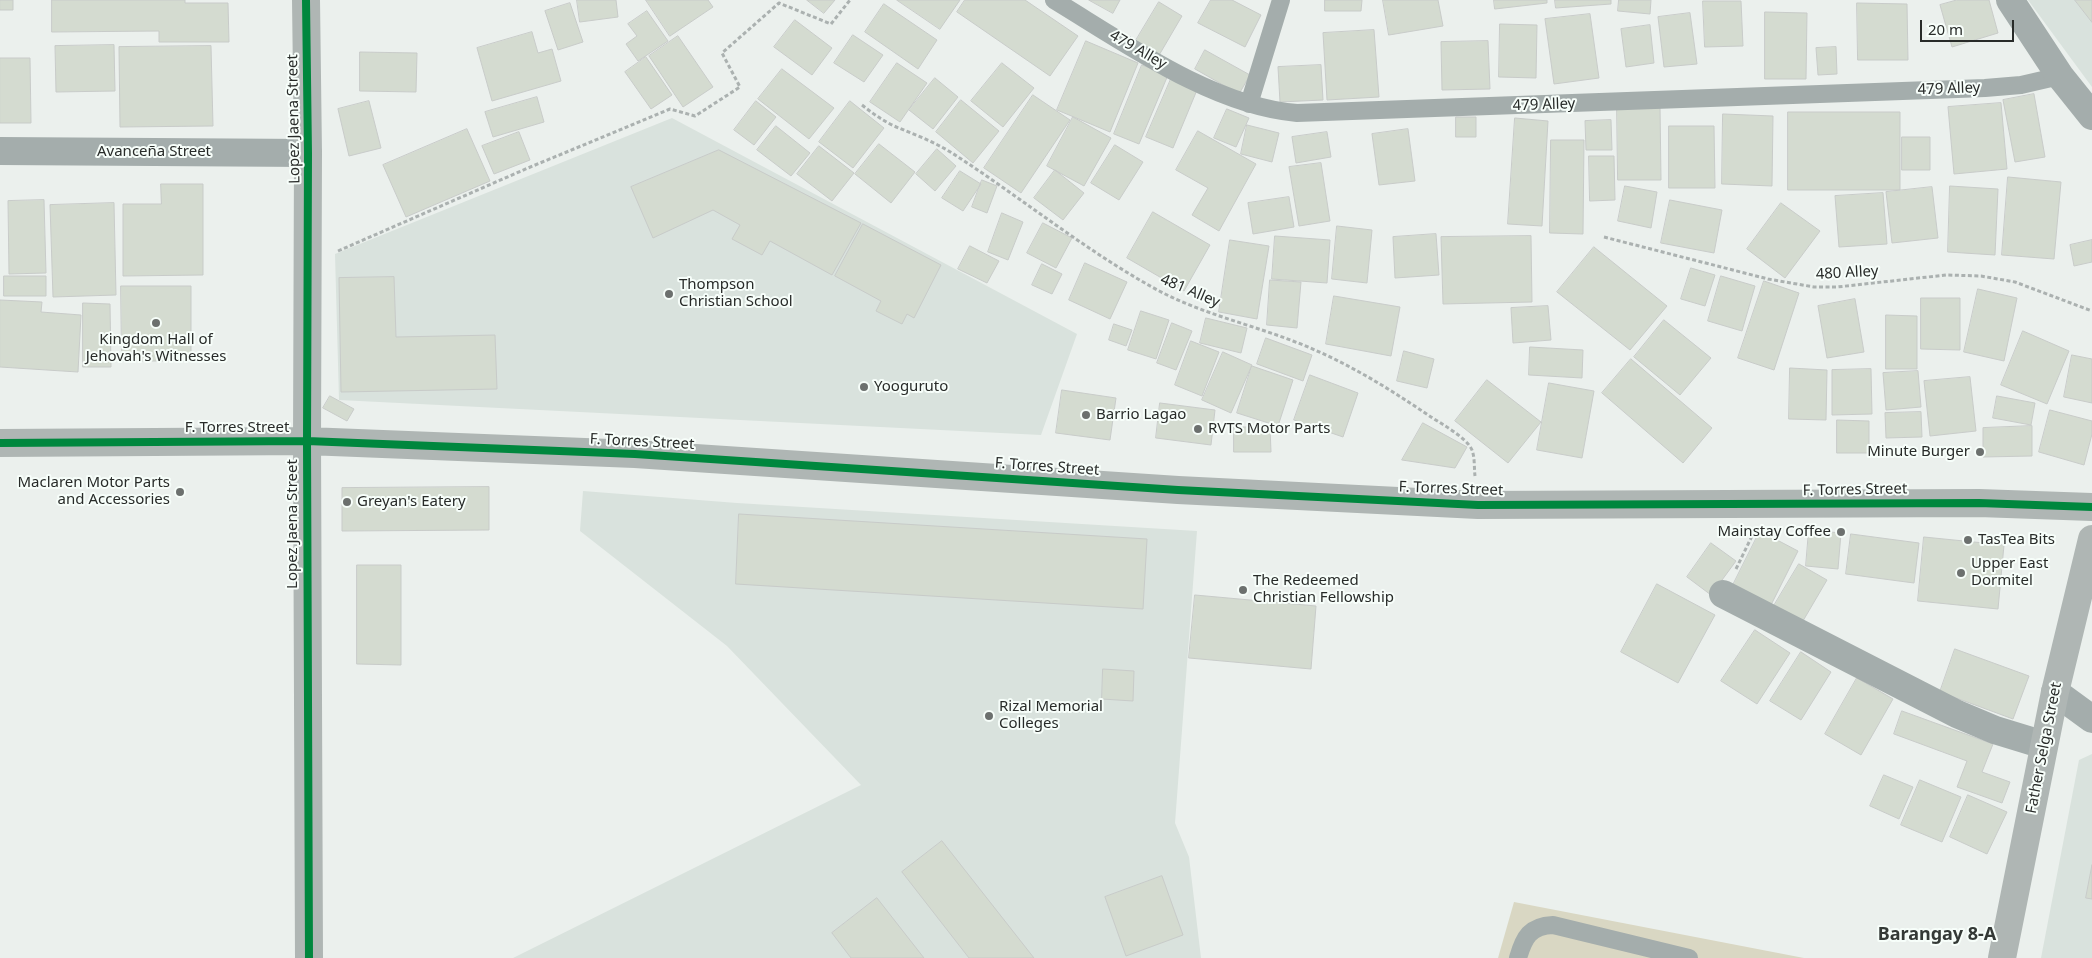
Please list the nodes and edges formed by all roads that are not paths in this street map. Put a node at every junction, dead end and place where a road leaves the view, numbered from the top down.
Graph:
1 (306, 0) edge
2 (1054, 0) edge
3 (1281, 0) edge
4 (2010, 0) edge
5 (2060, 76) junction
6 (1249, 104) junction
7 (2092, 116) edge
8 (0, 151) edge
9 (308, 153) junction
10 (307, 441) junction
11 (0, 442) edge
12 (2092, 507) edge
13 (2092, 539) edge
14 (1724, 594) road end
15 (2054, 692) junction
16 (2092, 718) edge
17 (2044, 745) junction
18 (309, 958) edge
19 (1518, 958) edge
20 (1689, 958) edge
21 (2002, 958) edge

1 - 9 main road, Lopez Jaena Street
2 - 6 lane, 479 Alley
3 - 6 lane
4 - 5 street
5 - 6 lane, 479 Alley
5 - 7 street
8 - 9 street, Avanceña Street
9 - 10 main road, Lopez Jaena Street
10 - 11 main road, F. Torres Street
10 - 12 main road, F. Torres Street
10 - 18 main road, Lopez Jaena Street
13 - 15 main road, Father Selga Street
14 - 17 street
15 - 16 street
15 - 17 main road, Father Selga Street
17 - 21 main road, Father Selga Street
19 - 20 lane

